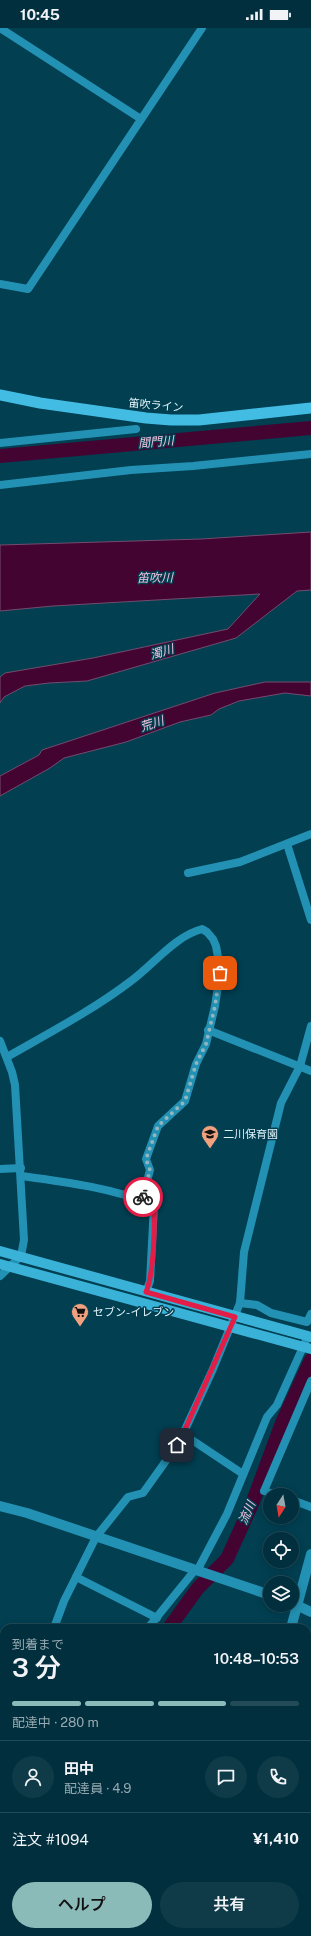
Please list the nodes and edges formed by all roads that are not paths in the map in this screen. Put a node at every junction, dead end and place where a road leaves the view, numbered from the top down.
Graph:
1 (0, 28) edge
2 (202, 28) edge
3 (141, 119) junction
4 (0, 284) edge
5 (0, 394) edge
6 (311, 408) edge
7 (136, 429) dead end
8 (0, 443) edge
9 (311, 454) edge
10 (0, 485) edge
11 (311, 834) edge
12 (287, 844) junction
13 (188, 873) dead end
14 (311, 920) edge
15 (311, 1026) edge
16 (208, 1030) junction
17 (0, 1041) edge
18 (7, 1057) junction
19 (300, 1066) junction
20 (311, 1071) edge
21 (0, 1169) edge
22 (21, 1172) junction
23 (142, 1200) junction
24 (0, 1251) edge
25 (21, 1256) junction
26 (0, 1264) edge
27 (12, 1267) junction
28 (0, 1276) edge
29 (146, 1292) junction
30 (240, 1303) junction
31 (311, 1314) edge
32 (233, 1322) junction
33 (309, 1337) edge
34 (307, 1348) edge
35 (311, 1381) edge
36 (183, 1434) junction
37 (243, 1474) junction
38 (265, 1488) edge
39 (299, 1503) edge
40 (0, 1506) edge
41 (311, 1508) edge
42 (96, 1537) junction
43 (311, 1554) edge
44 (197, 1570) junction
45 (76, 1576) junction
46 (299, 1592) edge
47 (263, 1593) edge
48 (299, 1606) edge
49 (294, 1612) edge
50 (311, 1612) edge
51 (157, 1618) junction
52 (55, 1624) edge
53 (152, 1624) edge
54 (292, 1624) edge

1 - 3 street
2 - 3 street
3 - 4 street
5 - 6 highway, 笛吹ライン
7 - 8 street
9 - 10 street
11 - 12 street
12 - 13 street
12 - 14 street
15 - 19 street
16 - 18 street
16 - 19 street
16 - 23 street
17 - 18 street
18 - 22 street
19 - 20 street
19 - 30 street
21 - 22 street
22 - 23 street
22 - 25 street
23 - 29 street
24 - 25 main road
25 - 27 street
25 - 29 main road
26 - 27 main road
27 - 28 street
27 - 32 main road
29 - 32 main road
30 - 31 street
30 - 32 street
32 - 33 main road
32 - 34 main road
32 - 36 street
33 - 34 street
34 - 37 street
35 - 38 street
36 - 37 street
36 - 42 street
37 - 44 street
39 - 41 street
40 - 42 street
42 - 44 street
42 - 45 street
43 - 46 street
44 - 47 street
44 - 51 street
45 - 51 street
45 - 52 street
48 - 50 street
49 - 54 street
51 - 53 street

